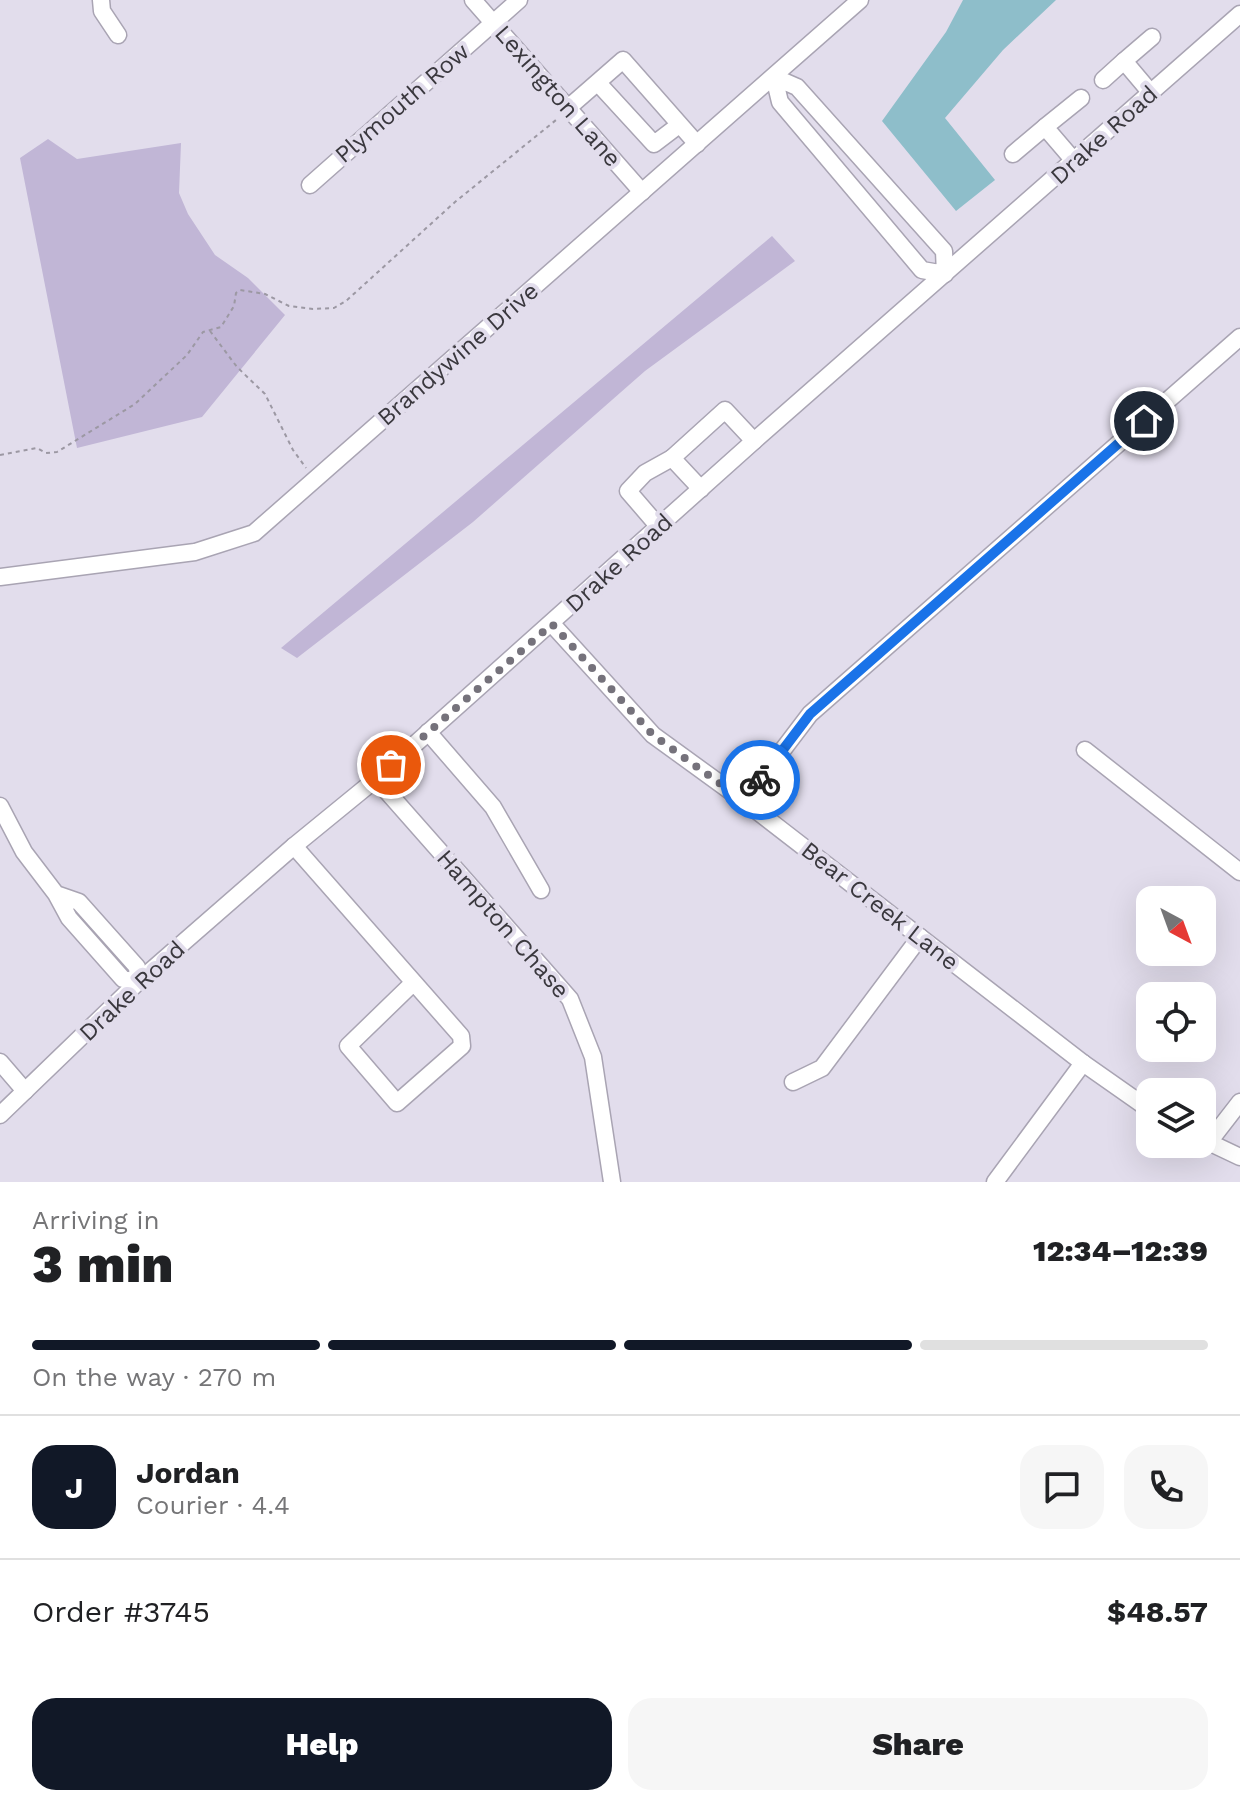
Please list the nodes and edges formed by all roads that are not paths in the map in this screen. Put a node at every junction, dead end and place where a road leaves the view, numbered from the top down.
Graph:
1 (101, 0) edge
2 (473, 0) edge
3 (519, 0) edge
4 (858, 2) edge
5 (1240, 14) edge
6 (494, 22) junction
7 (118, 35) dead end
8 (1152, 37) dead end
9 (1124, 61) junction
10 (774, 77) junction
11 (1103, 80) dead end
12 (598, 83) junction
13 (1151, 93) junction
14 (1081, 98) dead end
15 (568, 108) junction
16 (679, 125) junction
17 (1045, 127) junction
18 (697, 144) junction
19 (1013, 154) dead end
20 (1075, 162) junction
21 (310, 185) dead end
22 (642, 192) junction
23 (945, 274) junction
24 (1240, 337) edge
25 (754, 441) junction
26 (672, 458) junction
27 (701, 489) junction
28 (659, 527) junction
29 (0, 577) edge
30 (552, 624) junction
31 (428, 732) junction
32 (1085, 750) dead end
33 (376, 779) junction
34 (744, 801) junction
35 (0, 806) edge
36 (294, 846) junction
37 (1240, 872) edge
38 (541, 890) dead end
39 (920, 937) junction
40 (138, 982) junction
41 (413, 983) junction
42 (0, 1062) edge
43 (1083, 1063) junction
44 (793, 1082) dead end
45 (25, 1091) junction
46 (1136, 1100) edge
47 (1240, 1102) edge
48 (0, 1115) edge
49 (1216, 1130) edge
50 (1216, 1146) edge
51 (1240, 1157) edge
52 (612, 1182) edge
53 (995, 1182) edge

1 - 7 street
2 - 6 street, Lexington Lane
3 - 6 street, Plymouth Row
4 - 10 street, Brandywine Drive
5 - 13 street, Drake Road
6 - 15 street, Lexington Lane
6 - 21 street, Plymouth Row
8 - 9 street
9 - 11 street
9 - 13 street
10 - 18 street, Brandywine Drive
10 - 23 street
10 - 23 street
12 - 15 street
12 - 16 street
12 - 16 street
13 - 20 street, Drake Road
14 - 17 street
15 - 22 street, Lexington Lane
16 - 18 street
17 - 19 street
17 - 20 street
18 - 22 street, Brandywine Drive
20 - 23 street, Drake Road
22 - 29 street, Brandywine Drive
23 - 25 street, Drake Road
24 - 34 street
25 - 26 street
25 - 27 street, Drake Road
26 - 27 street
26 - 28 street
27 - 28 street, Drake Road
28 - 30 street, Drake Road
30 - 31 street, Drake Road
30 - 34 street, Bear Creek Lane
31 - 33 street, Drake Road
31 - 38 street
32 - 37 street
33 - 36 street, Drake Road
33 - 52 street, Hampton Chase
34 - 39 street, Bear Creek Lane
35 - 40 street
36 - 40 street, Drake Road
36 - 41 street
39 - 43 street, Bear Creek Lane
39 - 44 street
40 - 45 street, Drake Road
41 - 41 street
42 - 45 street
43 - 46 street, Bear Creek Lane
43 - 53 street
45 - 48 street, Drake Road
47 - 49 street
50 - 51 street

